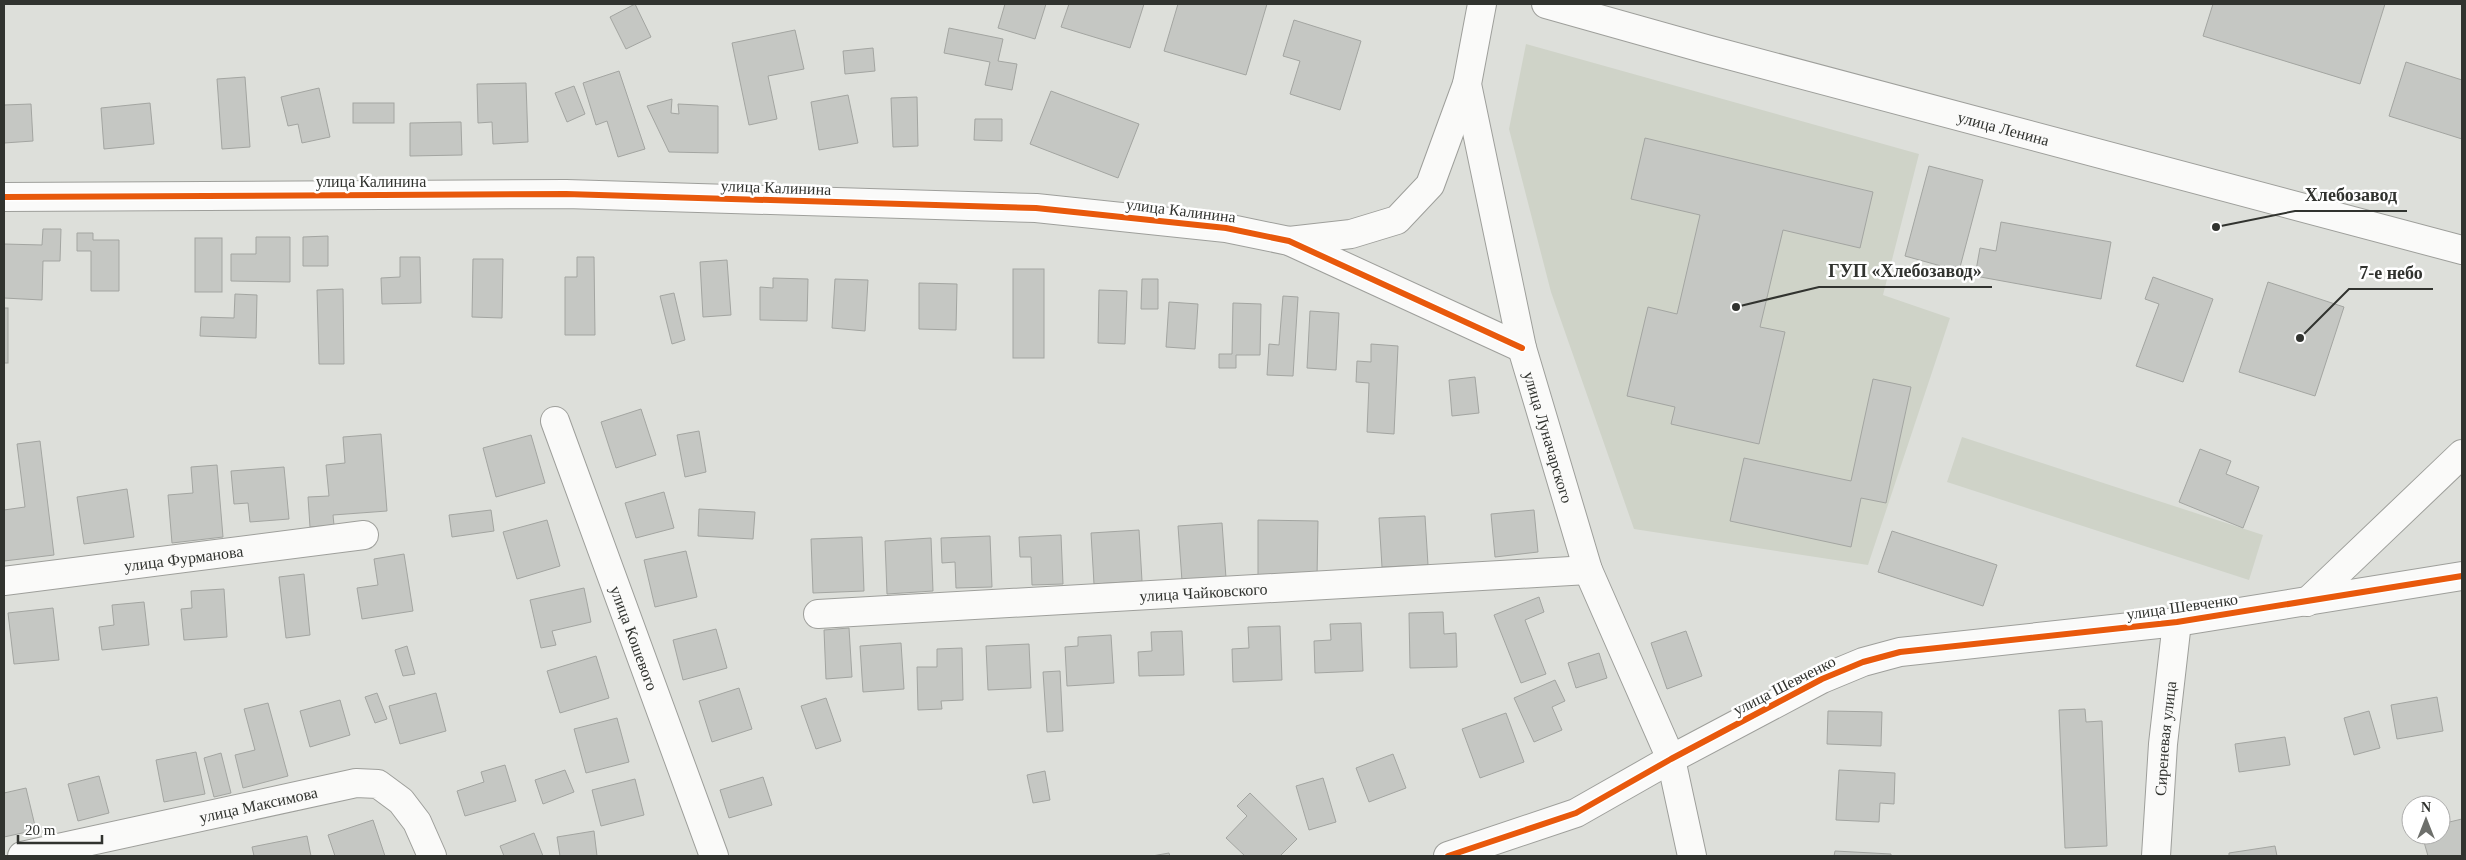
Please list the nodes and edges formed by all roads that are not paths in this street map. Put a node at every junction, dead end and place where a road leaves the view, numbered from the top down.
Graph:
1 (1482, 4) edge
2 (1546, 4) edge
3 (1467, 84) junction
4 (4, 197) edge
5 (1289, 241) junction
6 (2462, 250) edge
7 (1522, 348) junction
8 (555, 421) dead end
9 (2462, 454) edge
10 (364, 535) dead end
11 (1588, 570) junction
12 (2462, 576) edge
13 (4, 581) edge
14 (2306, 602) junction
15 (818, 614) dead end
16 (2178, 622) junction
17 (1671, 759) junction
18 (22, 856) edge
19 (432, 856) edge
20 (714, 856) edge
21 (1448, 856) edge
22 (1692, 856) edge
23 (2156, 856) edge

1 - 3 street, улица Луначарского
2 - 6 street, улица Ленина
3 - 5 street
3 - 7 street, улица Луначарского
4 - 5 street, улица Калинина
5 - 7 street, улица Калинина
7 - 11 street, улица Луначарского
8 - 20 street, улица Кошевого
9 - 14 street
10 - 13 street, улица Фурманова
11 - 15 street, улица Чайковского
11 - 17 street, улица Луначарского
12 - 14 street, улица Шевченко
14 - 16 street, улица Шевченко
16 - 17 street, улица Шевченко
16 - 23 street, Сиреневая улица
17 - 21 street, улица Шевченко
17 - 22 street, улица Луначарского
18 - 19 street, улица Максимова

